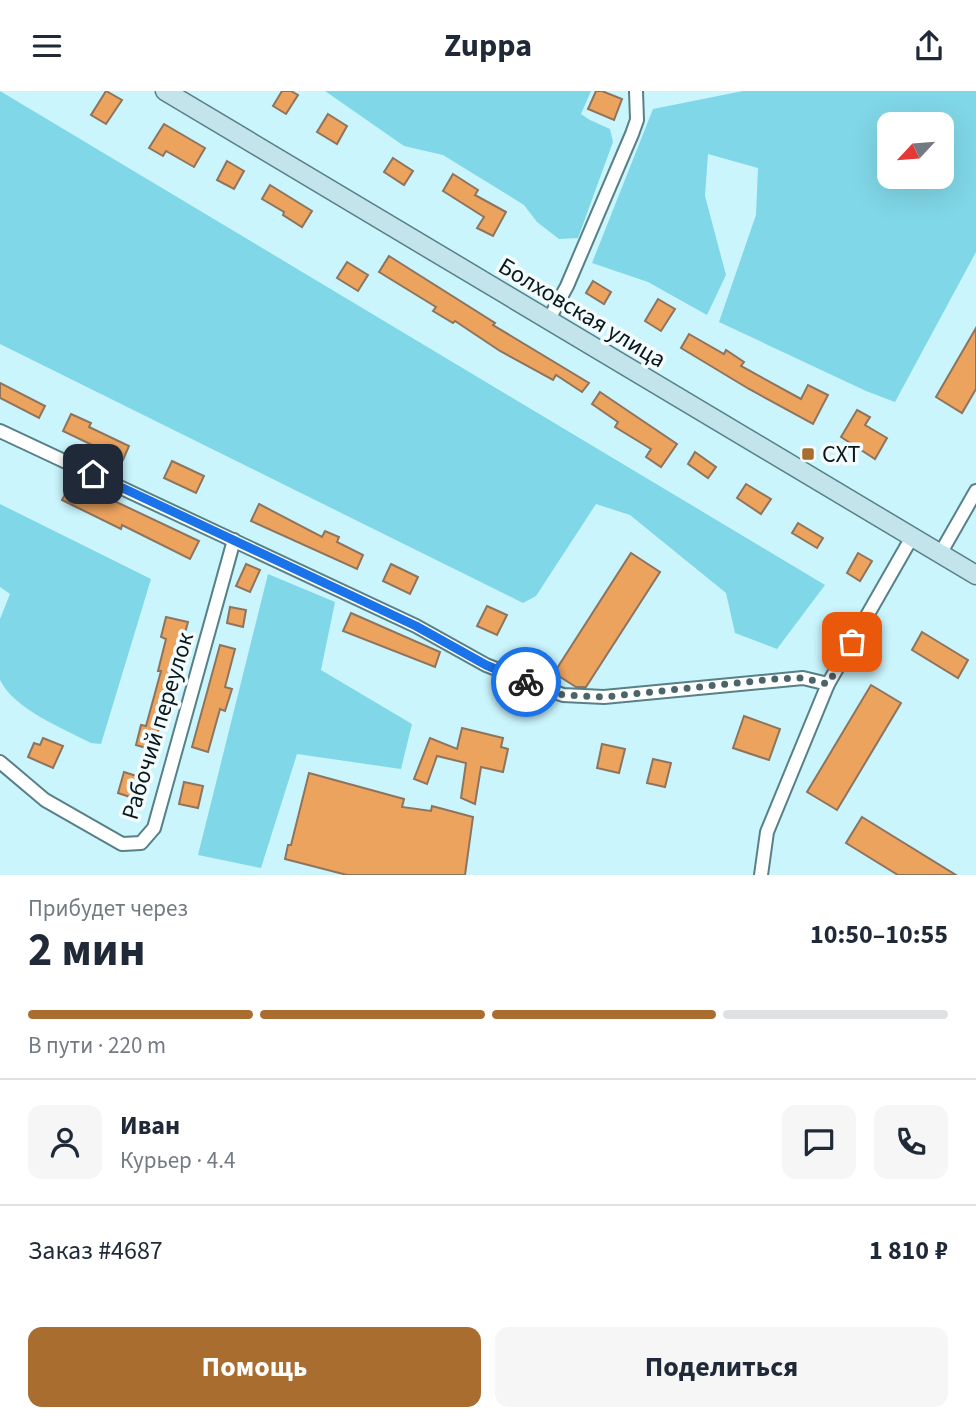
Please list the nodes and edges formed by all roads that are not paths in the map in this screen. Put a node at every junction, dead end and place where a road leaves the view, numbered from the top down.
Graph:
1 (165, 91) edge
2 (636, 91) edge
3 (548, 321) junction
4 (0, 431) edge
5 (976, 491) edge
6 (912, 537) junction
7 (233, 540) junction
8 (940, 554) junction
9 (976, 575) edge
10 (828, 684) junction
11 (0, 762) edge
12 (761, 875) edge

1 - 3 main road, Болховская улица
2 - 3 street
3 - 6 main road, Болховская улица
4 - 7 street
5 - 8 street
6 - 8 main road, Болховская улица
6 - 10 street
7 - 10 street
7 - 11 street, Рабочий переулок
8 - 9 main road, Болховская улица
10 - 12 street

